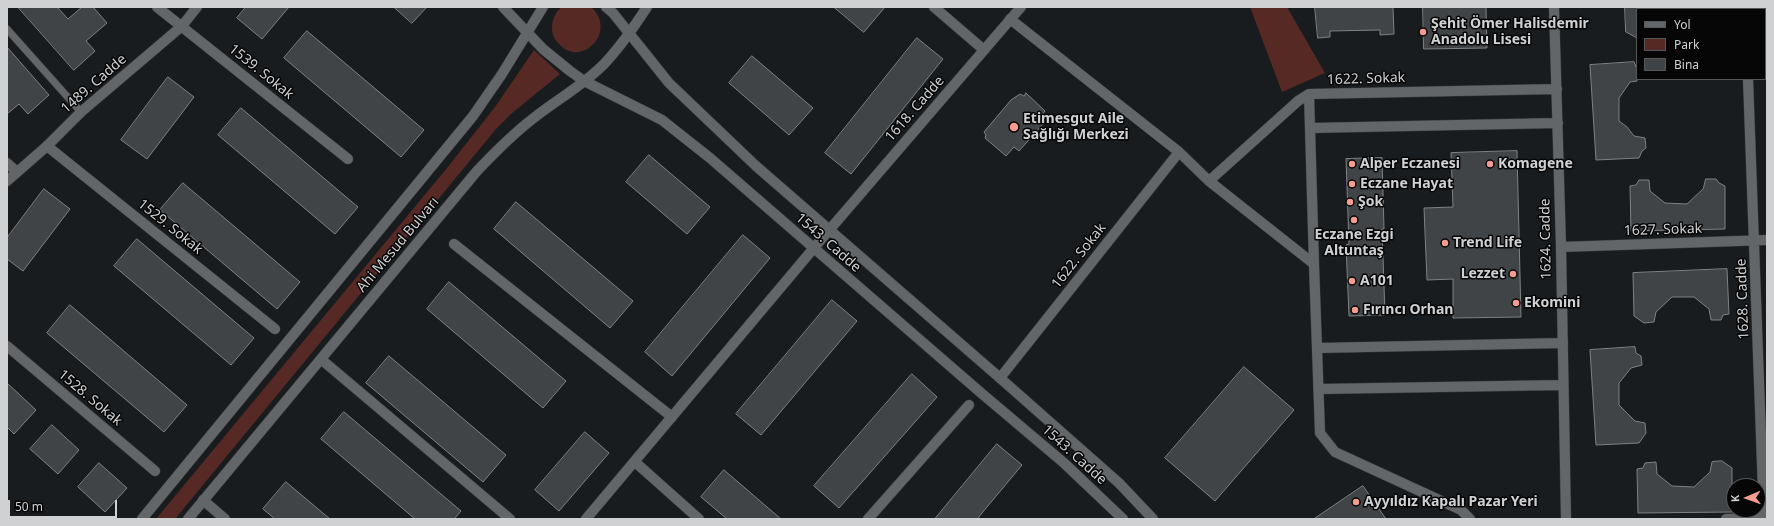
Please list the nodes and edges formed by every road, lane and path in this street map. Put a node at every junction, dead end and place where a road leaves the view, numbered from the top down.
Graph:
1 (157, 7) edge
2 (197, 7) edge
3 (504, 7) edge
4 (543, 7) edge
5 (606, 7) edge
6 (647, 7) edge
7 (934, 7) edge
8 (1021, 7) edge
9 (1554, 7) edge
10 (1010, 19) junction
11 (182, 26) junction
12 (7, 29) edge
13 (630, 32) junction
14 (527, 33) junction
15 (984, 50) junction
16 (1748, 80) edge
17 (584, 81) junction
18 (1557, 89) junction
19 (1309, 94) junction
20 (81, 112) junction
21 (1558, 123) junction
22 (1310, 128) junction
23 (47, 146) junction
24 (1179, 152) junction
25 (348, 159) dead end
26 (7, 163) edge
27 (17, 172) junction
28 (7, 181) edge
29 (1209, 181) junction
30 (830, 230) junction
31 (1755, 240) junction
32 (1767, 240) edge
33 (454, 244) dead end
34 (1561, 247) junction
35 (813, 249) junction
36 (1314, 264) junction
37 (275, 329) dead end
38 (1562, 343) junction
39 (7, 346) edge
40 (1317, 348) junction
41 (322, 360) junction
42 (1000, 378) junction
43 (1563, 385) junction
44 (1319, 389) junction
45 (968, 405) dead end
46 (672, 417) junction
47 (635, 462) junction
48 (155, 471) dead end
49 (1764, 478) edge
50 (203, 500) junction
51 (1765, 518) edge
52 (142, 519) edge
53 (188, 519) edge
54 (225, 519) edge
55 (510, 519) edge
56 (586, 519) edge
57 (699, 519) edge
58 (868, 519) edge
59 (1123, 519) edge
60 (1153, 519) edge
61 (1470, 519) edge
62 (1566, 519) edge
63 (1726, 519) edge

1 - 11 street, 1539. Sokak
2 - 11 street, 1489. Cadde
3 - 14 street, 1543. Cadde
4 - 14 street, Ahi Mesud Bulvarı
5 - 13 street, 1543. Cadde
6 - 13 street, Ahi Mesud Bulvarı
7 - 15 street
8 - 10 street, 1618. Cadde
9 - 18 street, 1624. Cadde
10 - 15 street, 1618. Cadde
10 - 24 street
11 - 20 street, 1489. Cadde
11 - 25 street, 1539. Sokak
12 - 20 lane
13 - 17 street, Ahi Mesud Bulvarı
13 - 30 street, 1543. Cadde
14 - 17 street, 1543. Cadde
14 - 52 street, Ahi Mesud Bulvarı
15 - 30 street, 1618. Cadde
16 - 31 street, 1628. Cadde
17 - 35 street, 1543. Cadde
17 - 41 street, Ahi Mesud Bulvarı
18 - 19 street, 1622. Sokak
18 - 21 street, 1624. Cadde
19 - 22 street
19 - 29 street, 1622. Sokak
20 - 23 street, 1489. Cadde
21 - 22 street
21 - 34 street, 1624. Cadde
22 - 36 street
23 - 27 street, 1489. Cadde
23 - 37 street, 1529. Sokak
24 - 29 street
24 - 42 street, 1622. Sokak
26 - 27 street
27 - 28 street, 1489. Cadde
29 - 36 street
30 - 35 street, 1618. Cadde
30 - 42 street, 1543. Cadde
31 - 32 street, 1627. Sokak
31 - 34 street, 1627. Sokak
31 - 49 street, 1628. Cadde
33 - 46 street
34 - 38 street, 1624. Cadde
35 - 46 street, 1618. Cadde
35 - 59 street, 1543. Cadde
36 - 40 street
38 - 40 street
38 - 43 street, 1624. Cadde
39 - 48 street, 1528. Sokak
40 - 44 street
41 - 50 street, Ahi Mesud Bulvarı
41 - 55 street
42 - 60 street, 1543. Cadde
43 - 44 street
43 - 62 street, 1624. Cadde
44 - 61 street
45 - 58 street
46 - 47 street, 1618. Cadde
47 - 56 street, 1618. Cadde
47 - 57 street
50 - 53 street, Ahi Mesud Bulvarı
50 - 54 street
51 - 63 street

